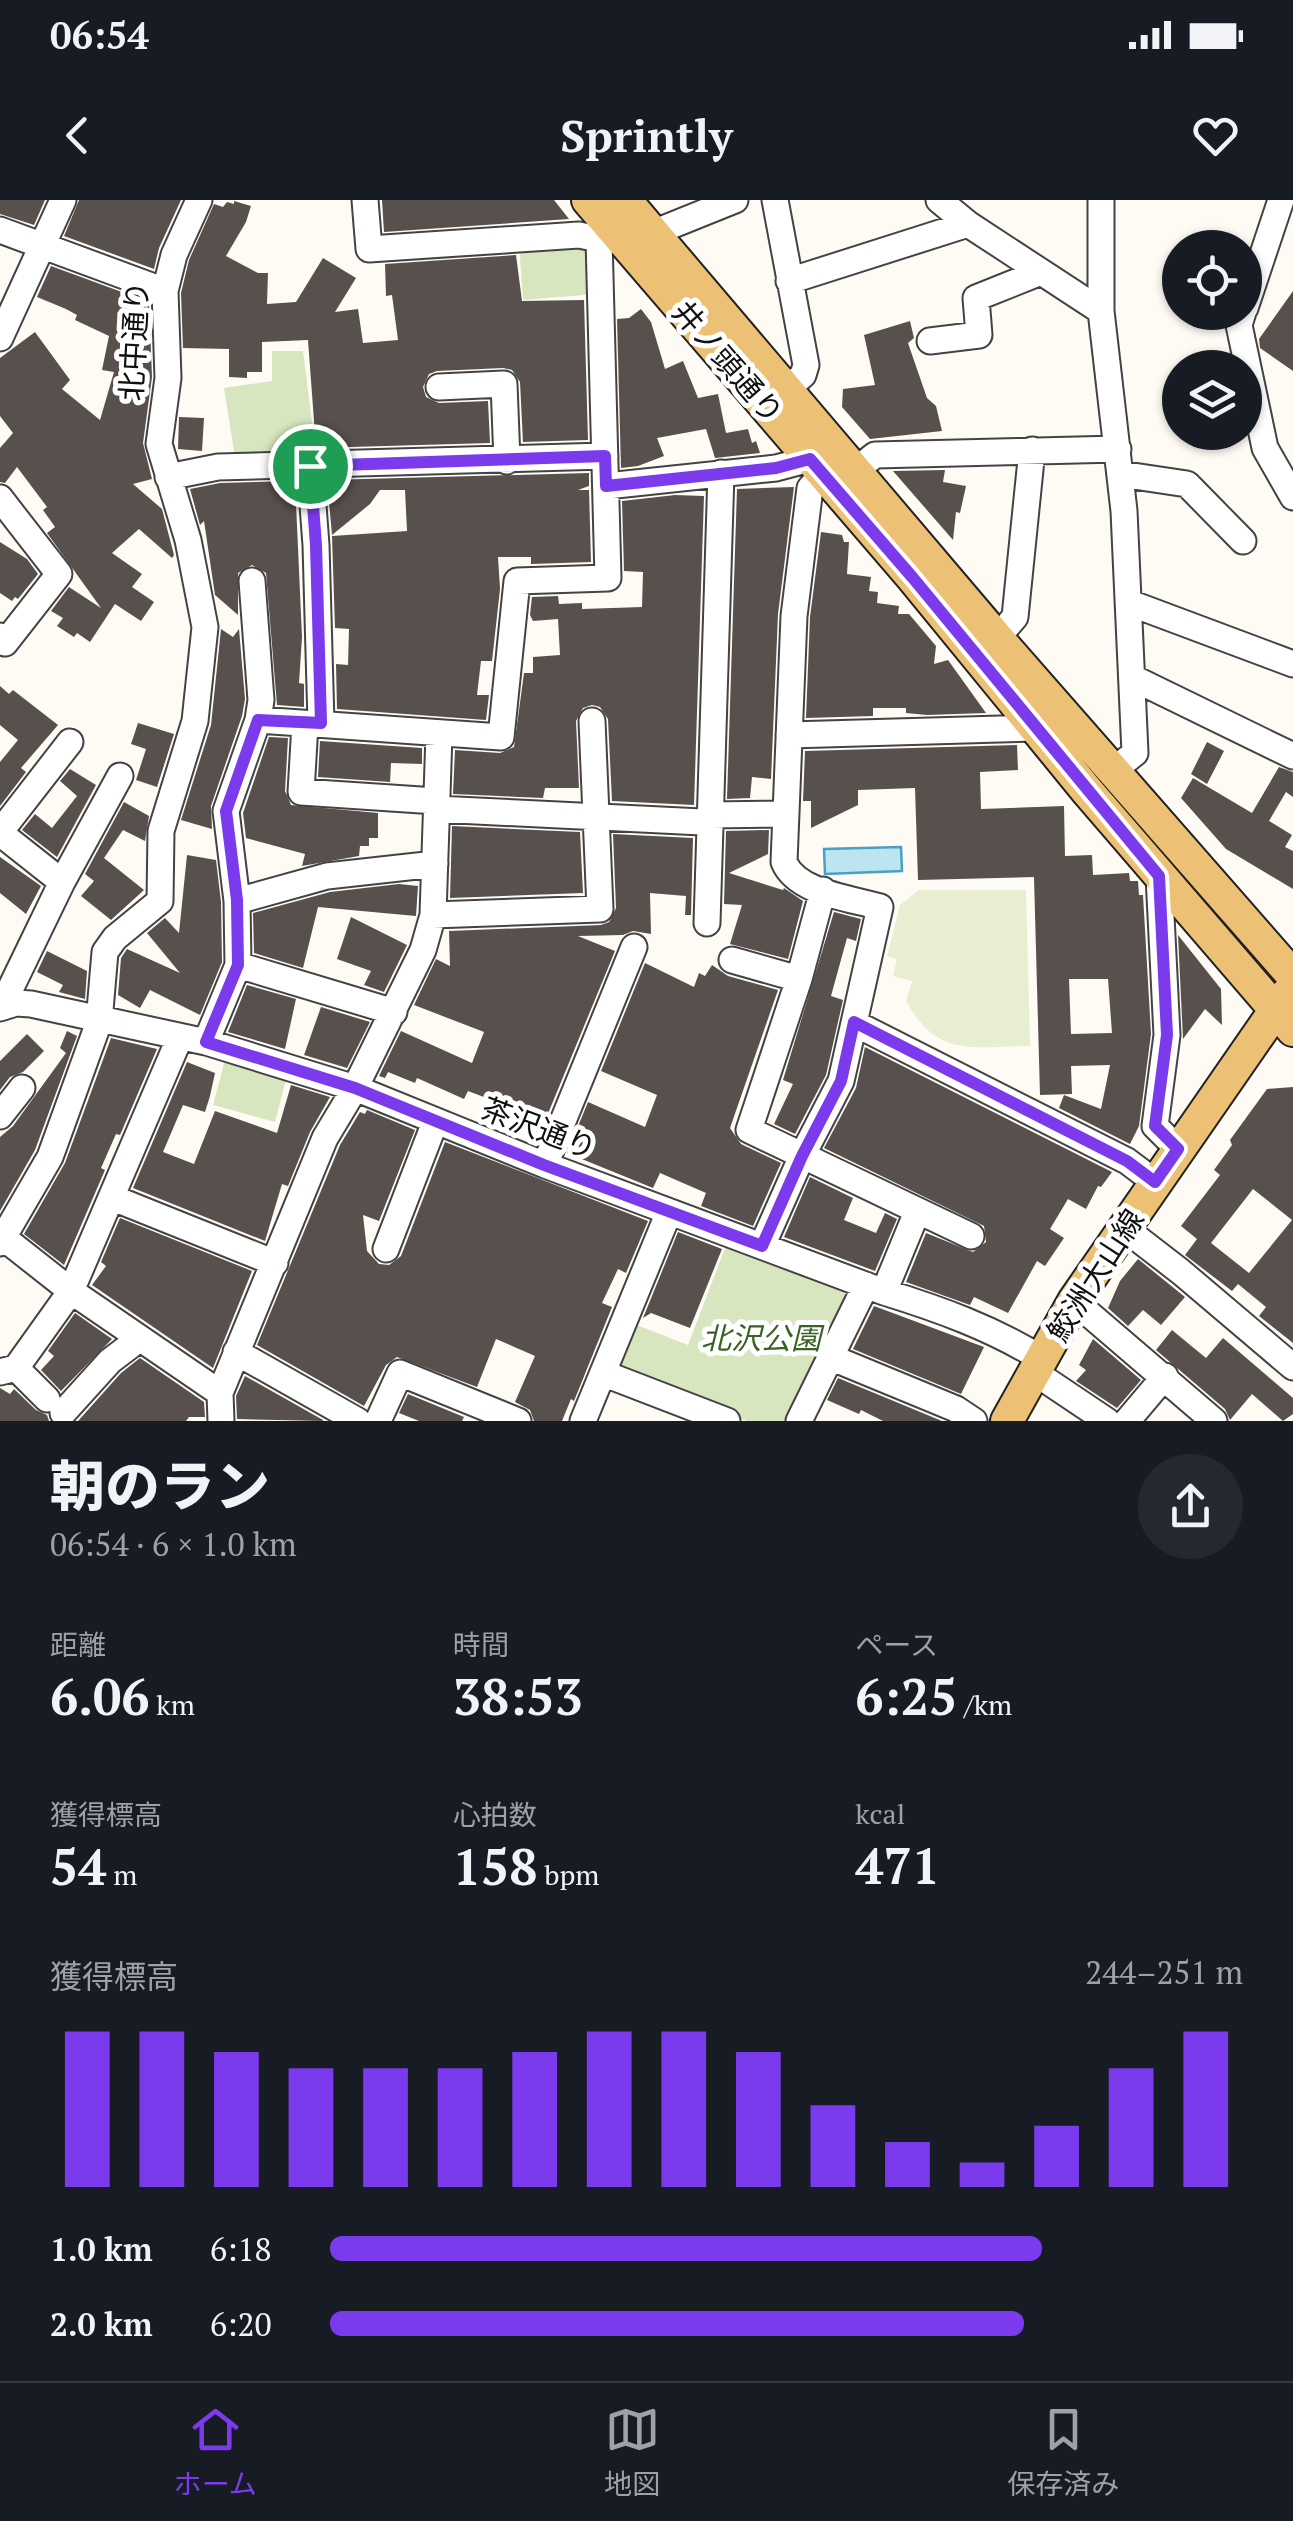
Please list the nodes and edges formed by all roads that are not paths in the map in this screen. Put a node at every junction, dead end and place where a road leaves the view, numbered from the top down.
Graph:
1 (63, 200) edge
2 (198, 200) edge
3 (365, 200) edge
4 (588, 200) edge
5 (735, 200) edge
6 (775, 200) edge
7 (939, 200) edge
8 (1101, 200) edge
9 (1281, 200) edge
10 (612, 222) edge
11 (968, 224) junction
12 (0, 230) edge
13 (653, 233) junction
14 (41, 246) junction
15 (1262, 256) edge
16 (1041, 272) junction
17 (789, 281) junction
18 (165, 292) junction
19 (1101, 311) junction
20 (1241, 330) edge
21 (0, 338) edge
22 (930, 342) dead end
23 (439, 387) dead end
24 (786, 390) junction
25 (1032, 450) junction
26 (605, 456) junction
27 (507, 461) junction
28 (1119, 461) junction
29 (310, 466) junction
30 (817, 466) junction
31 (856, 470) junction
32 (721, 472) junction
33 (171, 483) junction
34 (606, 486) junction
35 (1293, 497) edge
36 (0, 498) edge
37 (1243, 542) dead end
38 (252, 581) dead end
39 (1130, 603) junction
40 (0, 636) edge
41 (997, 638) junction
42 (1293, 664) edge
43 (1133, 678) junction
44 (258, 720) junction
45 (592, 721) dead end
46 (313, 723) junction
47 (1036, 728) junction
48 (439, 734) junction
49 (789, 735) junction
50 (70, 742) dead end
51 (1293, 756) edge
52 (1114, 770) junction
53 (120, 776) dead end
54 (436, 805) junction
55 (784, 814) junction
56 (710, 815) junction
57 (594, 817) junction
58 (0, 833) edge
59 (435, 864) junction
60 (1159, 876) junction
61 (62, 882) junction
62 (823, 890) junction
63 (237, 900) junction
64 (432, 914) junction
65 (707, 923) dead end
66 (634, 947) dead end
67 (732, 960) dead end
68 (238, 965) junction
69 (1293, 976) edge
70 (799, 979) junction
71 (1, 1007) edge
72 (1288, 1008) edge
73 (394, 1012) junction
74 (99, 1022) junction
75 (854, 1022) junction
76 (172, 1035) junction
77 (206, 1042) junction
78 (22, 1088) dead end
79 (355, 1088) junction
80 (0, 1116) edge
81 (435, 1122) junction
82 (1178, 1149) junction
83 (802, 1156) junction
84 (544, 1165) junction
85 (1155, 1182) junction
86 (112, 1198) junction
87 (669, 1212) junction
88 (917, 1212) junction
89 (1124, 1228) junction
90 (972, 1236) dead end
91 (1, 1239) edge
92 (762, 1246) junction
93 (386, 1249) dead end
94 (275, 1263) junction
95 (66, 1287) junction
96 (875, 1288) junction
97 (1074, 1301) junction
98 (140, 1339) junction
99 (236, 1352) junction
100 (830, 1358) junction
101 (1038, 1365) junction
102 (1293, 1368) edge
103 (8, 1370) edge
104 (604, 1374) junction
105 (1165, 1376) junction
106 (220, 1393) junction
107 (61, 1411) edge
108 (222, 1421) edge
109 (358, 1421) edge
110 (378, 1421) edge
111 (518, 1421) edge
112 (583, 1421) edge
113 (727, 1421) edge
114 (800, 1421) edge
115 (974, 1421) edge
116 (1007, 1421) edge
117 (1106, 1421) edge
118 (1127, 1421) edge
119 (1214, 1421) edge

1 - 14 street
2 - 18 street, 北中通り
3 - 10 street
4 - 10 main road, 井ノ頭通り
5 - 13 street
6 - 17 street
7 - 11 street
8 - 19 street
9 - 15 street
10 - 13 main road, 井ノ頭通り
10 - 26 street
10 - 30 main road, 井ノ頭通り
11 - 16 street
11 - 17 street
12 - 14 street
13 - 24 main road, 井ノ頭通り
14 - 18 street
14 - 21 street
16 - 19 street
16 - 22 street
17 - 24 street
18 - 33 street, 北中通り
19 - 28 street
20 - 35 street
23 - 27 street
24 - 31 main road, 井ノ頭通り
25 - 28 street
25 - 31 street
25 - 41 street
26 - 27 street
26 - 34 street
27 - 29 street
28 - 37 street
28 - 39 street
29 - 33 street
29 - 46 street
30 - 32 street
30 - 47 main road, 井ノ頭通り
30 - 49 street
31 - 41 main road, 井ノ頭通り
32 - 34 street
32 - 56 street
33 - 74 street, 北中通り
34 - 48 street
36 - 40 street
38 - 44 street
39 - 42 street
39 - 43 street
41 - 52 main road, 井ノ頭通り
43 - 51 street
43 - 52 street
44 - 46 street
44 - 63 street
45 - 57 street
46 - 48 street
46 - 54 street
47 - 49 street
47 - 60 main road, 井ノ頭通り
48 - 54 street
49 - 55 street
50 - 58 street
52 - 69 main road, 井ノ頭通り
53 - 61 street
54 - 57 street
54 - 59 street
55 - 56 street
55 - 62 street
56 - 57 street
56 - 65 street
57 - 64 street
58 - 61 street
59 - 63 street
59 - 64 street
60 - 72 main road, 井ノ頭通り
60 - 82 street
61 - 71 street
62 - 70 street
62 - 75 street
63 - 68 street
64 - 73 street
66 - 84 street
67 - 70 street
68 - 73 street
68 - 77 street
70 - 83 street
71 - 74 street, 茶沢通り
72 - 82 main road, 鮫洲大山線
73 - 79 street
74 - 76 street, 茶沢通り
74 - 91 street
75 - 83 street
75 - 85 street
76 - 77 street, 茶沢通り
76 - 86 street
76 - 95 street
77 - 79 street, 茶沢通り
78 - 80 street
79 - 81 street, 茶沢通り
79 - 94 street
81 - 84 street, 茶沢通り
81 - 93 street
82 - 85 main road, 鮫洲大山線
83 - 88 street
83 - 92 street
84 - 87 street, 茶沢通り
85 - 89 main road, 鮫洲大山線
86 - 94 street
86 - 95 street
87 - 92 street, 茶沢通り
87 - 104 street
88 - 90 street
88 - 96 street
89 - 97 main road, 鮫洲大山線
89 - 102 street
91 - 95 street
92 - 96 street, 茶沢通り
94 - 99 street
95 - 98 street
95 - 103 street
96 - 100 street
96 - 101 street, 茶沢通り
97 - 101 main road, 鮫洲大山線
97 - 105 street
98 - 106 street
98 - 107 street
99 - 106 street
99 - 109 street
100 - 114 street
100 - 115 street
101 - 116 main road, 鮫洲大山線
101 - 117 street, 茶沢通り
103 - 107 street
104 - 112 street
104 - 113 street
105 - 118 street
105 - 119 street
106 - 108 street
110 - 111 street

